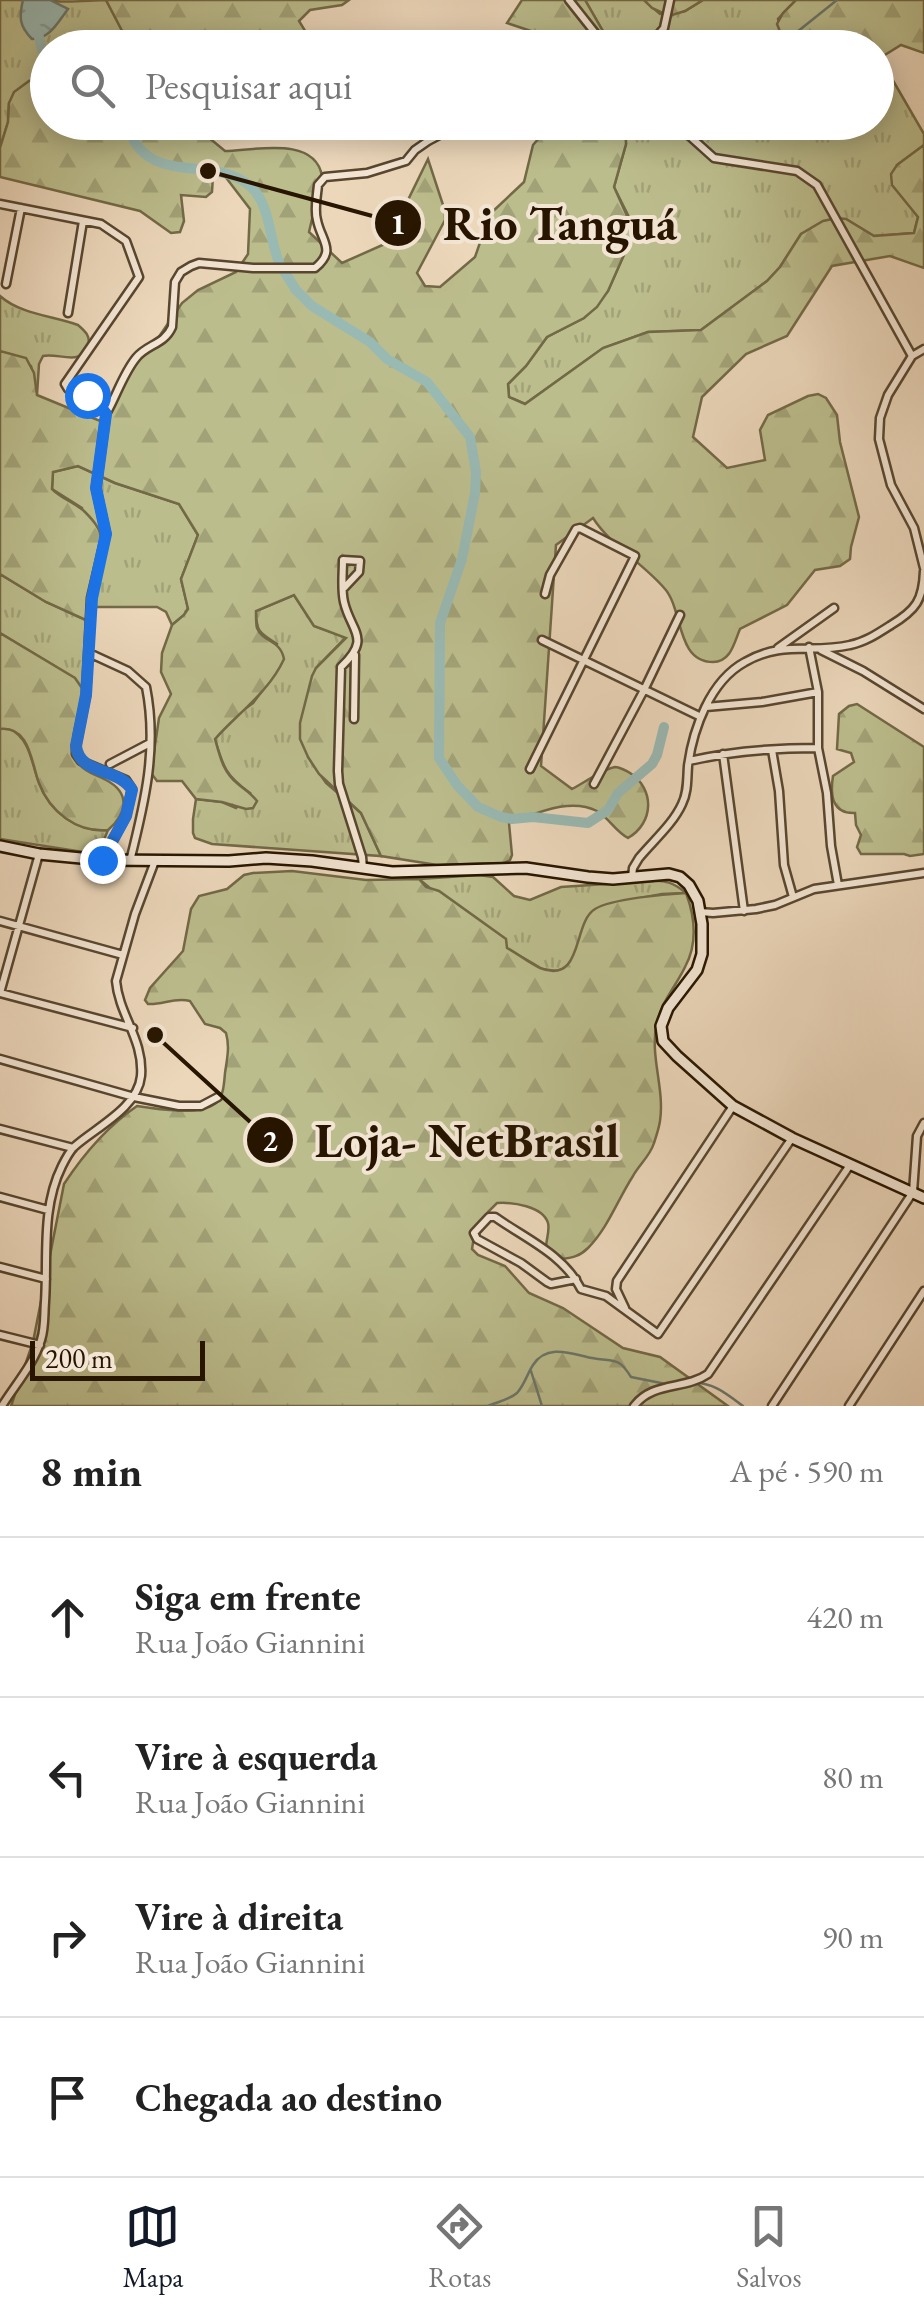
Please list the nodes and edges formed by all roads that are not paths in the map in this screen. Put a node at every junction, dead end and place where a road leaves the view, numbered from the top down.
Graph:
1 (569, 0) edge
2 (670, 0) edge
3 (593, 30) edge
4 (662, 30) edge
5 (430, 140) edge
6 (694, 140) edge
7 (0, 204) edge
8 (21, 208) junction
9 (84, 220) junction
10 (6, 284) dead end
11 (68, 314) dead end
12 (924, 349) edge
13 (912, 356) junction
14 (106, 414) junction
15 (924, 569) edge
16 (343, 589) junction
17 (545, 594) dead end
18 (921, 602) edge
19 (834, 608) dead end
20 (680, 615) dead end
21 (542, 640) dead end
22 (809, 647) junction
23 (819, 648) junction
24 (777, 649) junction
25 (88, 654) junction
26 (355, 654) junction
27 (583, 660) junction
28 (644, 690) junction
29 (818, 692) junction
30 (706, 707) junction
31 (924, 709) edge
32 (701, 717) junction
33 (354, 719) dead end
34 (152, 742) junction
35 (818, 748) junction
36 (772, 750) junction
37 (723, 754) junction
38 (689, 761) junction
39 (110, 764) dead end
40 (530, 769) dead end
41 (594, 784) dead end
42 (0, 846) edge
43 (39, 854) junction
44 (102, 860) junction
45 (130, 861) junction
46 (156, 861) junction
47 (363, 868) junction
48 (924, 873) edge
49 (632, 877) junction
50 (838, 884) junction
51 (793, 897) junction
52 (744, 911) junction
53 (700, 912) junction
54 (0, 921) edge
55 (19, 926) junction
56 (123, 955) junction
57 (0, 993) edge
58 (133, 1028) junction
59 (0, 1060) edge
60 (134, 1097) junction
61 (218, 1097) dead end
62 (733, 1106) junction
63 (924, 1123) edge
64 (0, 1129) edge
65 (792, 1138) junction
66 (72, 1148) junction
67 (851, 1164) junction
68 (913, 1192) junction
69 (0, 1197) edge
70 (924, 1198) edge
71 (48, 1210) junction
72 (0, 1267) edge
73 (46, 1279) junction
74 (576, 1280) junction
75 (924, 1291) edge
76 (626, 1309) junction
77 (0, 1335) edge
78 (40, 1345) junction
79 (2, 1405) edge
80 (634, 1406) edge
81 (772, 1406) edge
82 (849, 1406) edge

1 - 3 street
2 - 4 street
5 - 14 street
6 - 13 street
7 - 8 street
8 - 9 street
8 - 10 street
9 - 11 street
9 - 14 street
12 - 13 street
13 - 15 street
14 - 25 street
15 - 18 street
16 - 16 street
16 - 26 street
17 - 27 street
18 - 23 street
19 - 24 street
20 - 28 street
21 - 27 street
22 - 23 street
22 - 24 street
22 - 29 street
23 - 31 street
24 - 30 street
25 - 34 street
25 - 44 street
26 - 33 street
26 - 47 street
27 - 28 street
27 - 40 street
28 - 32 street
28 - 41 street
29 - 30 street
29 - 35 street
30 - 32 street
32 - 38 street
34 - 39 street
34 - 45 street
35 - 36 street
35 - 50 street
36 - 37 street
36 - 51 street
37 - 38 street
37 - 52 street
38 - 49 street
42 - 43 main road
43 - 44 main road
43 - 55 street
44 - 45 main road
45 - 46 main road
46 - 47 main road
46 - 56 street
47 - 49 main road
48 - 50 street
49 - 53 main road
50 - 51 street
51 - 52 street
52 - 53 street
53 - 62 main road
54 - 55 street
55 - 56 street
55 - 57 street
56 - 58 street
57 - 58 street
58 - 60 street
59 - 60 street
60 - 61 street
60 - 66 street
62 - 65 main road
62 - 76 street
63 - 68 street
64 - 66 street
65 - 67 main road
65 - 76 street
66 - 71 street
67 - 68 main road
67 - 80 street
68 - 70 main road
68 - 81 street
69 - 71 street
71 - 73 street
72 - 73 street
73 - 78 street
74 - 74 street
74 - 76 street
75 - 82 street
77 - 78 street
78 - 79 street

